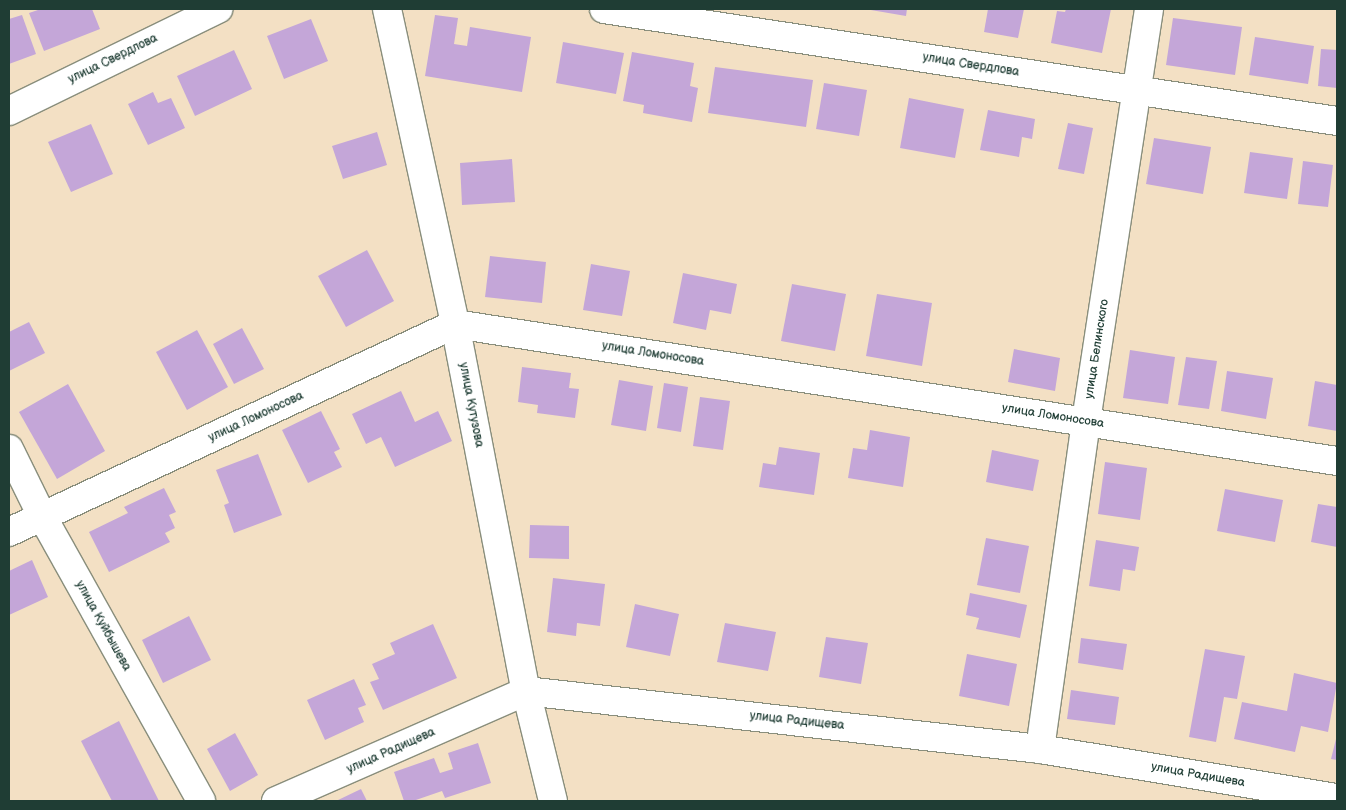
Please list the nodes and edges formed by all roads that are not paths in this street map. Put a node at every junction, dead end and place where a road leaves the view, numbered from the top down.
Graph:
1 (218, 9) edge
2 (387, 9) edge
3 (604, 9) edge
4 (1149, 9) edge
5 (1137, 90) junction
6 (9, 111) edge
7 (1337, 121) edge
8 (456, 324) junction
9 (1086, 421) junction
10 (9, 449) edge
11 (1337, 461) edge
12 (42, 516) junction
13 (9, 532) edge
14 (526, 691) junction
15 (1040, 748) junction
16 (1337, 798) edge
17 (201, 801) edge
18 (276, 801) edge
19 (553, 801) edge

1 - 6 street, улица Свердлова
2 - 8 street, улица Кутузова
3 - 5 street, улица Свердлова
4 - 5 street, улица Белинского
5 - 7 street, улица Свердлова
5 - 9 street, улица Белинского
8 - 9 street, улица Ломоносова
8 - 12 street, улица Ломоносова
8 - 14 street, улица Кутузова
9 - 11 street, улица Ломоносова
9 - 15 street, улица Белинского
10 - 12 street, улица Куйбышева
12 - 13 street, улица Ломоносова
12 - 17 street, улица Куйбышева
14 - 15 street, улица Радищева
14 - 18 street, улица Радищева
14 - 19 street, улица Кутузова
15 - 16 street, улица Радищева

